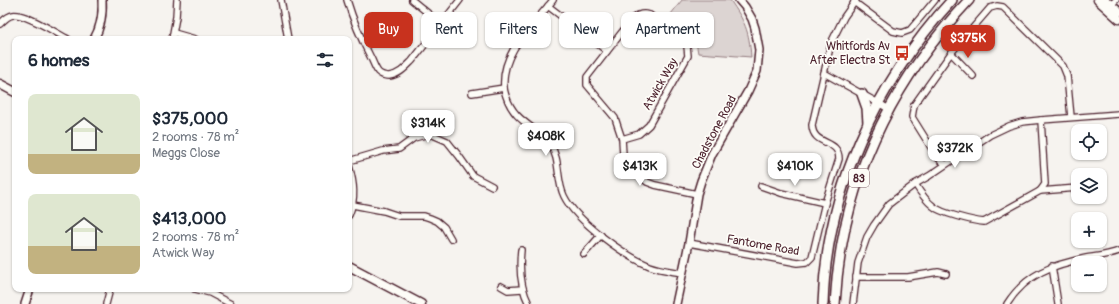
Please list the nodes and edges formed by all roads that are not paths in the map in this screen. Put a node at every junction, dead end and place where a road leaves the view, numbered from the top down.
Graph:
1 (102, 0) edge
2 (177, 0) edge
3 (281, 0) edge
4 (347, 0) edge
5 (412, 0) edge
6 (460, 0) edge
7 (553, 0) edge
8 (739, 0) edge
9 (935, 0) edge
10 (952, 0) edge
11 (969, 0) edge
12 (1098, 0) edge
13 (855, 1) edge
14 (1110, 3) edge
15 (548, 6) junction
16 (426, 12) edge
17 (450, 12) edge
18 (1119, 12) edge
19 (1119, 19) edge
20 (0, 24) edge
21 (62, 36) edge
22 (95, 36) edge
23 (173, 36) edge
24 (287, 36) edge
25 (422, 48) edge
26 (607, 51) junction
27 (951, 54) junction
28 (824, 73) junction
29 (973, 76) dead end
30 (0, 84) edge
31 (504, 88) junction
32 (0, 89) edge
33 (12, 90) edge
34 (472, 93) dead end
35 (862, 94) junction
36 (12, 95) edge
37 (878, 102) junction
38 (889, 109) junction
39 (1119, 114) edge
40 (1071, 117) junction
41 (1041, 120) junction
42 (868, 124) junction
43 (622, 139) junction
44 (352, 160) edge
45 (945, 164) junction
46 (352, 181) edge
47 (915, 184) junction
48 (492, 186) dead end
49 (761, 186) dead end
50 (1071, 188) edge
51 (1040, 190) junction
52 (697, 194) junction
53 (825, 203) junction
54 (353, 205) joint
55 (601, 235) junction
56 (451, 239) dead end
57 (689, 243) junction
58 (521, 250) dead end
59 (1119, 251) edge
60 (584, 254) dead end
61 (1052, 266) junction
62 (352, 268) edge
63 (352, 273) edge
64 (682, 273) junction
65 (946, 274) dead end
66 (856, 277) junction
67 (500, 286) dead end
68 (522, 289) junction
69 (29, 292) edge
70 (109, 292) edge
71 (206, 292) edge
72 (25, 304) edge
73 (106, 304) edge
74 (231, 304) edge
75 (411, 304) edge
76 (421, 304) edge
77 (529, 304) edge
78 (676, 304) edge
79 (823, 304) edge
80 (835, 304) edge
81 (853, 304) edge
82 (1007, 304) edge
83 (1058, 304) edge

1 - 22 street
2 - 23 street
3 - 24 street
4 - 25 street
5 - 16 street
6 - 17 street
7 - 15 street
8 - 52 street, Chadstone Road
9 - 13 street
10 - 37 main road, 83
11 - 38 main road, 83
12 - 14 main road
13 - 28 street, Fantome Road
14 - 18 main road
14 - 19 main road
15 - 26 street
15 - 31 street
20 - 21 street
26 - 43 street, Atwick Way
26 - 43 street, Atwick Way
27 - 29 street
27 - 40 street
27 - 45 street
28 - 35 street
28 - 53 street, Fantome Road
30 - 33 main road
31 - 34 street
31 - 55 street
32 - 36 main road
35 - 37 street
35 - 42 main road
37 - 38 street
37 - 42 main road, 83
38 - 80 main road, 83
39 - 40 street
40 - 41 street
41 - 45 street
41 - 51 street
42 - 79 main road, 83
43 - 52 street, Atwick Way
44 - 48 street
45 - 47 street
46 - 54 street
47 - 51 street
47 - 66 street
49 - 53 street
50 - 51 street
52 - 57 street, Chadstone Road
53 - 57 street, Fantome Road
54 - 56 street
55 - 60 street
55 - 64 street
57 - 64 street, Chadstone Road
58 - 68 street
59 - 61 street
61 - 82 street
61 - 83 street
62 - 76 main road
63 - 75 main road
64 - 78 street, Chadstone Road
65 - 66 street
66 - 81 street
67 - 68 street
68 - 77 street
69 - 72 street
70 - 73 street
71 - 74 street

